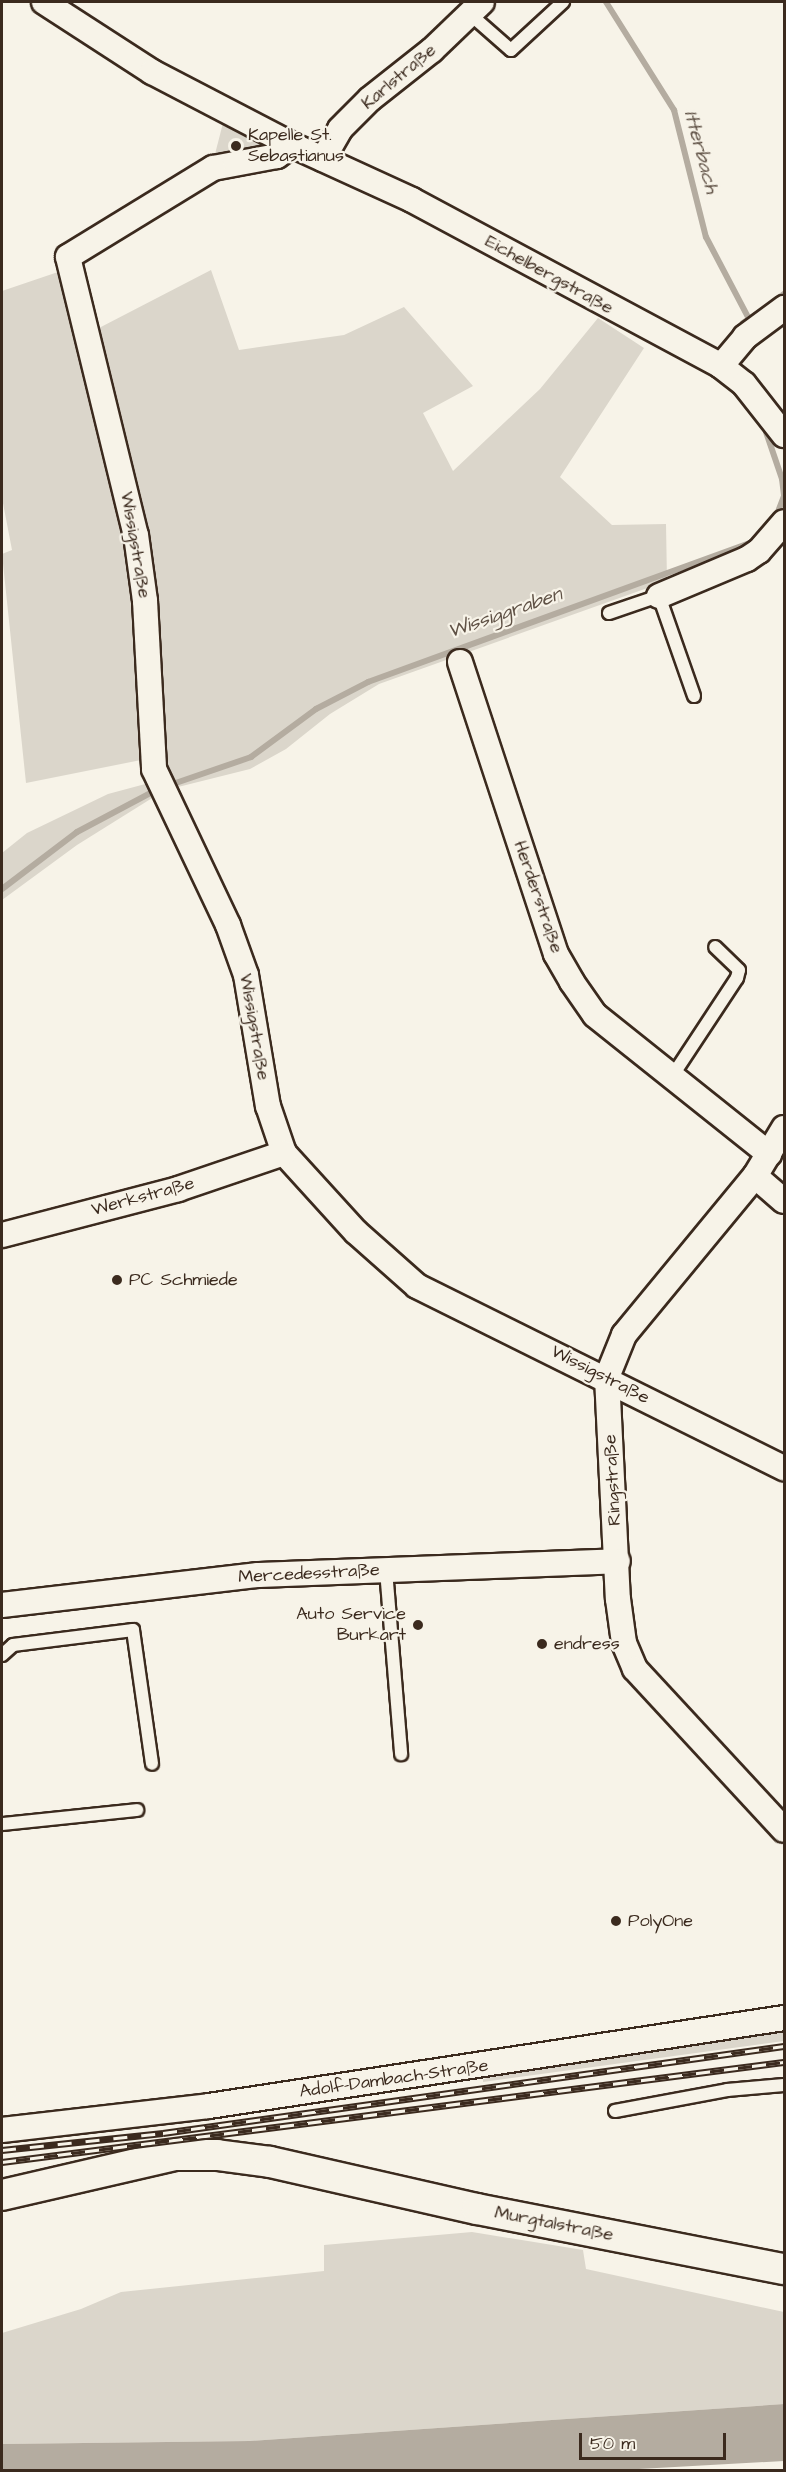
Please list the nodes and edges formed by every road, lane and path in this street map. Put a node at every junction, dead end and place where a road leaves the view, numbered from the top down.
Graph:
1 (44, 2) edge
2 (564, 2) edge
3 (476, 8) edge
4 (292, 145) junction
5 (323, 159) junction
6 (784, 308) edge
7 (721, 366) junction
8 (784, 435) edge
9 (784, 522) edge
10 (659, 596) junction
11 (609, 613) dead end
12 (460, 662) dead end
13 (694, 696) dead end
14 (715, 947) dead end
15 (673, 1075) junction
16 (784, 1128) edge
17 (284, 1154) junction
18 (769, 1154) junction
19 (755, 1176) junction
20 (784, 1201) edge
21 (2, 1236) edge
22 (607, 1377) junction
23 (784, 1468) edge
24 (618, 1561) junction
25 (387, 1570) junction
26 (2, 1605) edge
27 (2, 1655) edge
28 (401, 1754) dead end
29 (152, 1764) dead end
30 (137, 1810) dead end
31 (2, 1824) edge
32 (784, 1830) edge
33 (784, 2018) edge
34 (784, 2085) edge
35 (615, 2111) dead end
36 (2, 2130) edge
37 (2, 2195) edge
38 (784, 2269) edge

1 - 4 street, Eichelbergstraße
2 - 3 lane
3 - 5 street, Karlstraße
4 - 5 street, Eichelbergstraße
4 - 17 street, Wissigstraße
5 - 7 street, Eichelbergstraße
6 - 7 street
7 - 8 street, Eichelbergstraße
9 - 10 street
10 - 11 lane
10 - 13 lane
12 - 15 street, Herderstraße
14 - 15 lane
15 - 18 street, Herderstraße
16 - 18 street, Ringstraße
17 - 21 street, Werkstraße
17 - 22 street, Wissigstraße
18 - 19 street, Ringstraße
19 - 20 street
19 - 22 street, Ringstraße
22 - 23 street, Wissigstraße
22 - 24 street, Ringstraße
24 - 25 street, Mercedesstraße
24 - 32 street, Ringstraße
25 - 26 street, Mercedesstraße
25 - 28 lane
27 - 29 lane
30 - 31 lane
33 - 36 street, Adolf-Dambach-Straße
34 - 35 lane
37 - 38 street, Murgtalstraße

